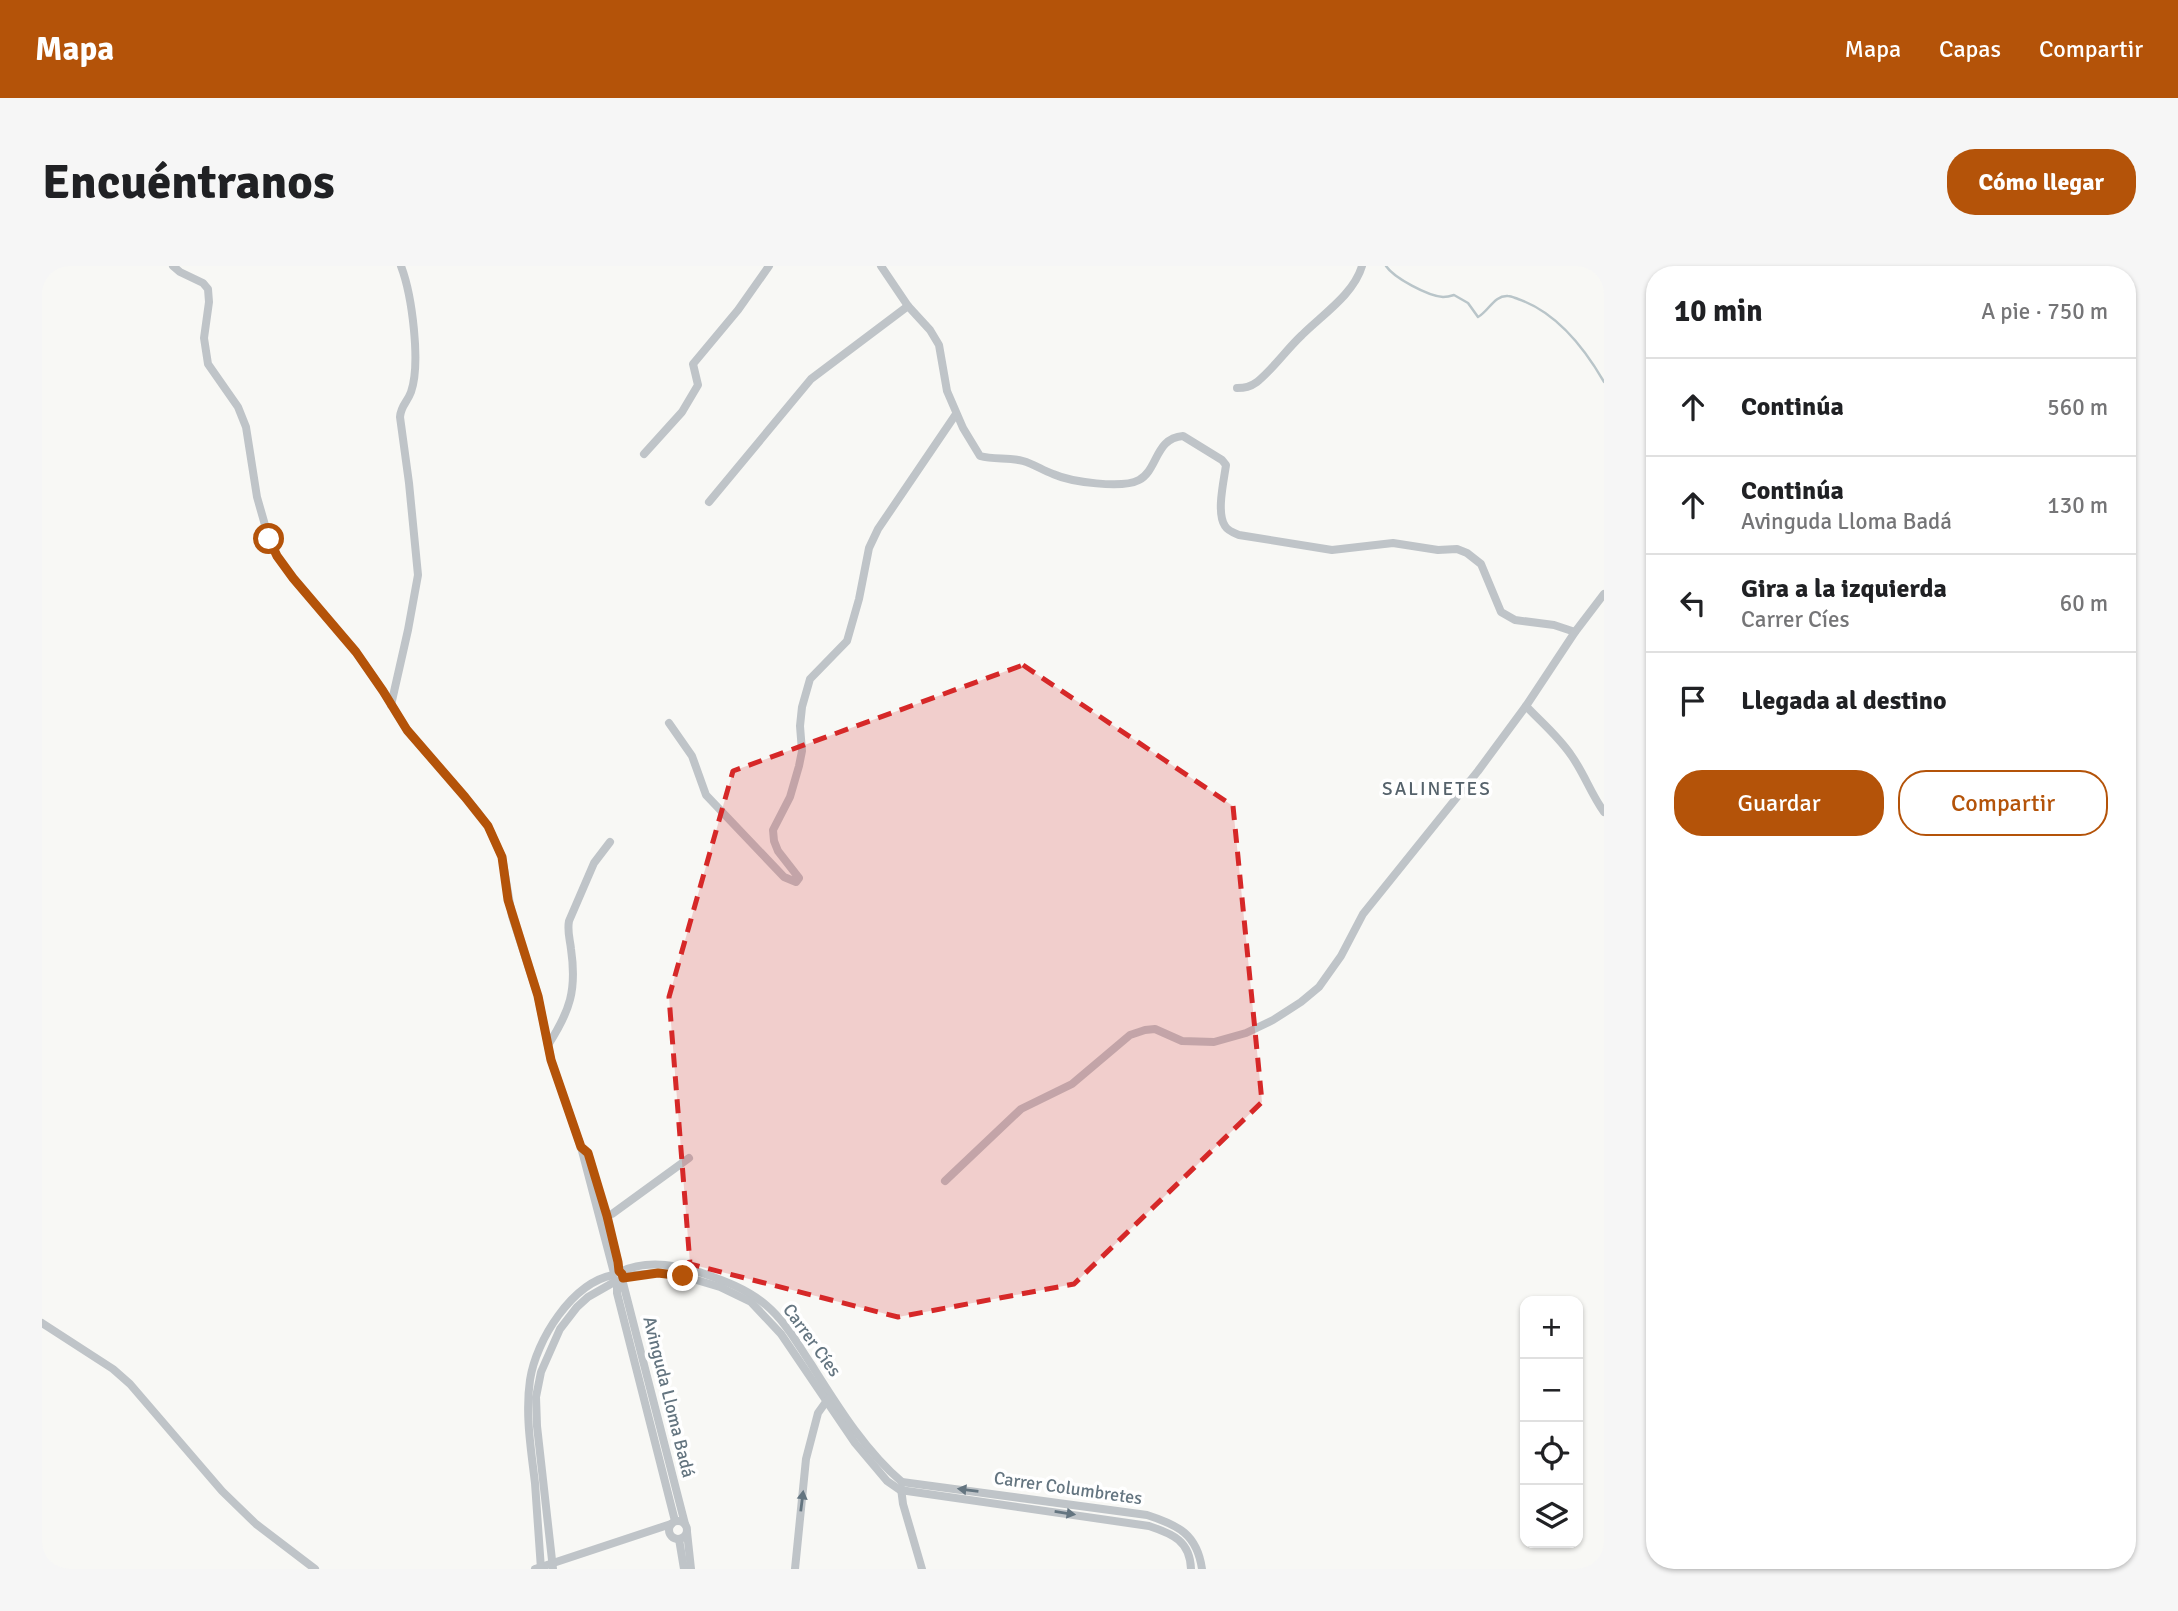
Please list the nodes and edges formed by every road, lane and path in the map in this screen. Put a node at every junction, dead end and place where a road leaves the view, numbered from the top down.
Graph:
1 (173, 266) edge
2 (401, 266) edge
3 (769, 266) edge
4 (881, 266) edge
5 (1362, 266) edge
6 (908, 306) junction
7 (1237, 388) dead end
8 (956, 414) junction
9 (644, 454) dead end
10 (709, 502) dead end
11 (1604, 594) edge
12 (1575, 632) junction
13 (391, 705) junction
14 (1526, 706) junction
15 (669, 723) dead end
16 (1604, 812) edge
17 (610, 842) dead end
18 (548, 1045) junction
19 (689, 1158) dead end
20 (945, 1181) dead end
21 (602, 1217) junction
22 (618, 1276) junction
23 (42, 1323) edge
24 (829, 1399) junction
25 (901, 1486) junction
26 (673, 1523) junction
27 (686, 1528) junction
28 (645, 1534) junction
29 (676, 1537) junction
30 (554, 1567) edge
31 (314, 1569) edge
32 (539, 1569) edge
33 (684, 1569) edge
34 (691, 1569) edge
35 (795, 1569) edge
36 (922, 1569) edge
37 (1191, 1569) edge
38 (1202, 1569) edge

1 - 13 street, Avinguda Lloma Badá
2 - 13 street
3 - 9 street
4 - 6 street
5 - 7 street
6 - 8 street
6 - 10 street
8 - 12 street
8 - 15 street
11 - 12 street
12 - 14 street
13 - 18 street, Avinguda Lloma Badá
14 - 16 street
14 - 20 street
17 - 18 street
18 - 21 street, Avinguda Lloma Badá
19 - 21 street
21 - 22 street, Avinguda Lloma Badá
22 - 24 street, Carrer Cíes
22 - 26 street, Avinguda Lloma Badá
22 - 27 street, Avinguda Lloma Badá
22 - 30 street, Carrer Cíes
22 - 32 street, Carrer Cíes
23 - 31 street
24 - 25 street, Carrer Cíes
35 -> 24 street
25 - 36 street
25 -> 37 street, Carrer Columbretes
38 -> 25 street, Carrer Columbretes
26 - 27 street
26 - 28 street
26 - 29 street
27 - 29 street
27 - 34 street, Avinguda Lloma Badá
28 - 29 street
28 - 30 street
29 - 33 street
30 - 32 street

